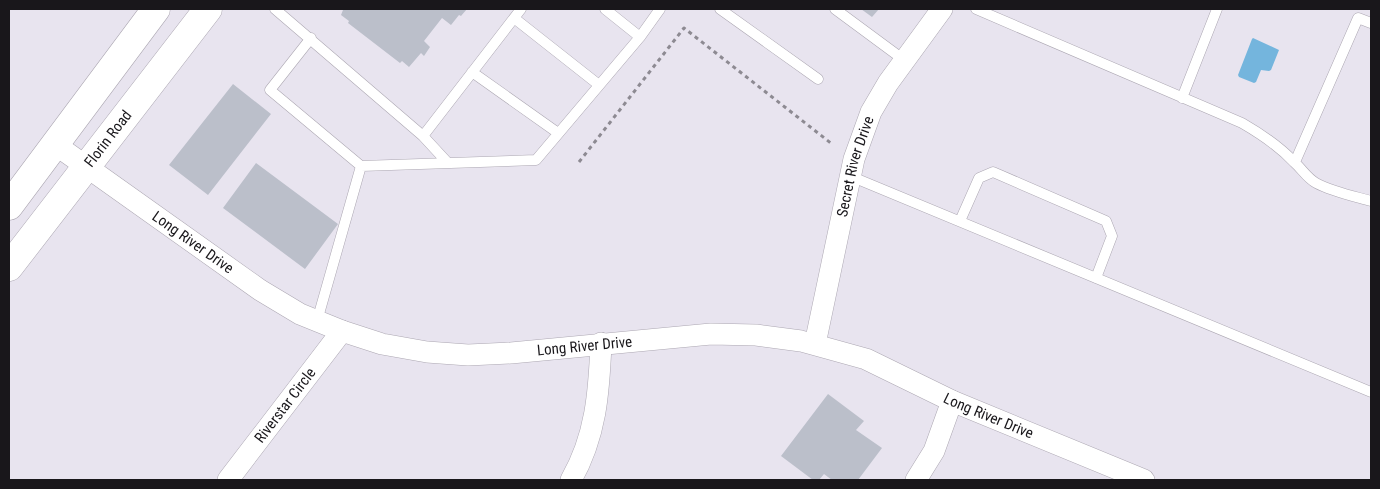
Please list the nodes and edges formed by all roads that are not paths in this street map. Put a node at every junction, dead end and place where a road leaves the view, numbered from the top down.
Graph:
1 (208, 9) edge
2 (275, 9) edge
3 (521, 9) edge
4 (605, 9) edge
5 (660, 9) edge
6 (720, 9) edge
7 (835, 9) edge
8 (942, 9) edge
9 (976, 9) edge
10 (1217, 9) edge
11 (152, 10) edge
12 (514, 18) junction
13 (1371, 23) edge
14 (640, 37) junction
15 (311, 38) junction
16 (904, 60) junction
17 (472, 72) junction
18 (818, 79) dead end
19 (599, 85) junction
20 (1182, 98) junction
21 (558, 133) junction
22 (423, 136) junction
23 (56, 145) junction
24 (448, 162) junction
25 (1295, 162) junction
26 (361, 166) junction
27 (86, 167) junction
28 (850, 176) junction
29 (1371, 200) edge
30 (9, 206) edge
31 (960, 221) junction
32 (9, 267) edge
33 (1096, 278) junction
34 (317, 321) junction
35 (342, 332) junction
36 (601, 344) junction
37 (816, 344) junction
38 (1371, 392) edge
39 (952, 401) junction
40 (228, 480) edge
41 (571, 480) edge
42 (916, 480) edge
43 (1144, 480) edge

1 - 27 main road, Florin Road
2 - 15 lane
3 - 12 lane
4 - 14 lane
5 - 14 lane
6 - 18 lane
7 - 16 lane
8 - 16 street, Secret River Drive
9 - 20 lane
10 - 20 lane
11 - 23 main road
12 - 17 lane
12 - 19 lane
13 - 25 lane
14 - 19 lane
15 - 22 lane
15 - 26 lane
16 - 28 street, Secret River Drive
17 - 21 lane
17 - 22 lane
19 - 21 lane
20 - 25 lane
21 - 24 lane
22 - 24 lane
23 - 27 street, Long River Drive
23 - 30 main road
24 - 26 lane
25 - 29 lane
26 - 34 lane
27 - 32 main road, Florin Road
27 - 34 street, Long River Drive
28 - 31 lane
28 - 37 street, Secret River Drive
31 - 33 lane
31 - 33 lane
33 - 38 lane
34 - 35 street, Long River Drive
35 - 36 street, Long River Drive
35 - 40 street, Riverstar Circle
36 - 37 street, Long River Drive
36 - 41 street
37 - 39 street, Long River Drive
39 - 42 street
39 - 43 street, Long River Drive

